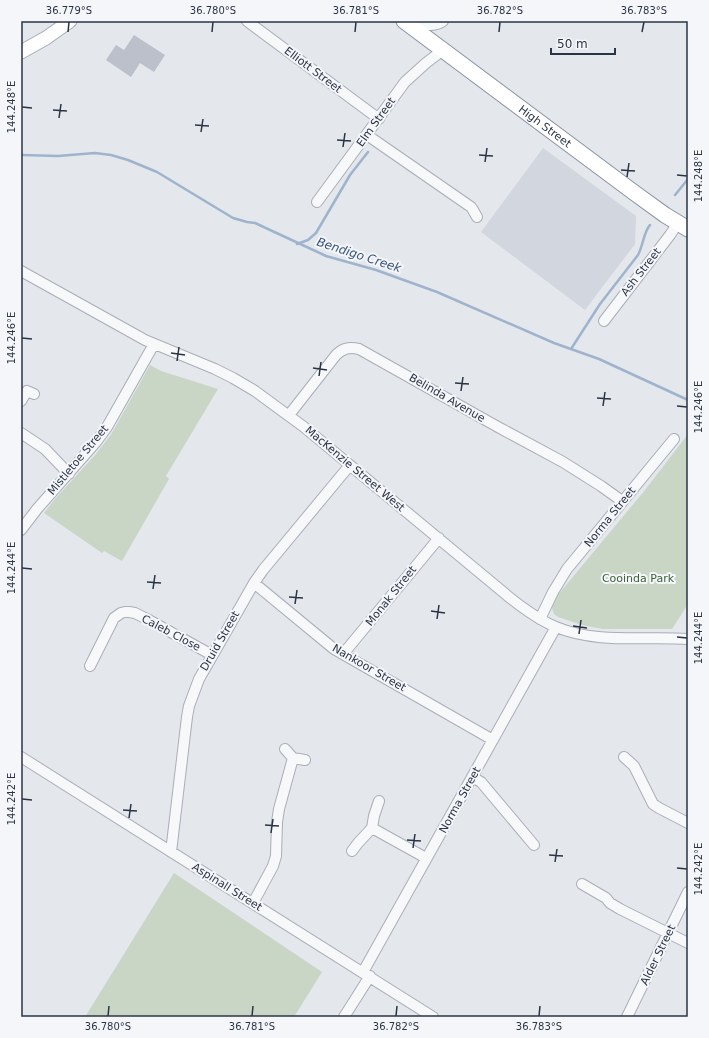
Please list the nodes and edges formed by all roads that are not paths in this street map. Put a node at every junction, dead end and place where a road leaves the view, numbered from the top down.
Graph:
1 (70, 21) edge
2 (247, 21) edge
3 (443, 21) edge
4 (406, 23) edge
5 (443, 50) junction
6 (21, 52) edge
7 (378, 119) junction
8 (367, 135) junction
9 (317, 202) dead end
10 (477, 218) dead end
11 (683, 226) edge
12 (21, 271) edge
13 (604, 321) dead end
14 (154, 344) junction
15 (34, 394) dead end
16 (21, 401) edge
17 (289, 415) junction
18 (21, 433) edge
19 (674, 439) dead end
20 (350, 465) junction
21 (69, 474) junction
22 (622, 501) junction
23 (21, 530) edge
24 (439, 538) junction
25 (254, 583) junction
26 (540, 619) junction
27 (556, 627) junction
28 (688, 639) edge
29 (343, 654) junction
30 (212, 655) junction
31 (90, 666) dead end
32 (493, 740) junction
33 (285, 748) dead end
34 (21, 757) edge
35 (624, 757) dead end
36 (293, 758) junction
37 (305, 760) dead end
38 (472, 777) junction
39 (379, 801) dead end
40 (688, 823) edge
41 (372, 828) junction
42 (534, 845) dead end
43 (352, 851) dead end
44 (171, 852) junction
45 (426, 858) junction
46 (582, 884) dead end
47 (688, 892) edge
48 (253, 903) junction
49 (668, 933) junction
50 (688, 943) edge
51 (366, 974) junction
52 (344, 1017) edge
53 (433, 1017) edge
54 (627, 1017) edge

1 - 6 main road
2 - 7 street, Elliott Street
3 - 4 street
4 - 5 highway, High Street
5 - 7 street, Elm Street
5 - 11 highway, High Street
7 - 8 street, Elm Street
8 - 9 street, Elm Street
8 - 10 street
11 - 13 street, Ash Street
12 - 14 street, MacKenzie Street West
14 - 17 street, MacKenzie Street West
14 - 21 street, Mistletoe Street
15 - 16 street
17 - 20 street, MacKenzie Street West
17 - 22 street, Belinda Avenue
18 - 21 street
19 - 22 street, Norma Street
20 - 24 street, MacKenzie Street West
20 - 25 street, Druid Street
21 - 23 street, Mistletoe Street
22 - 26 street, Norma Street
24 - 26 street, MacKenzie Street West
24 - 29 street, Monak Street
25 - 29 street, Nankoor Street
25 - 30 street, Druid Street
26 - 27 street, MacKenzie Street West
27 - 28 street, MacKenzie Street West
27 - 32 street, Norma Street
29 - 32 street, Nankoor Street
30 - 31 street, Caleb Close
30 - 44 street, Druid Street
32 - 38 street, Norma Street
33 - 36 street
34 - 44 street, Aspinall Street
35 - 40 street
36 - 37 street
36 - 48 street
38 - 42 street
38 - 45 street, Norma Street
39 - 41 street
41 - 43 street
41 - 45 street
44 - 48 street, Aspinall Street
45 - 51 street, Norma Street
46 - 49 street
47 - 49 street, Alder Street
48 - 51 street, Aspinall Street
49 - 50 street
49 - 54 street, Alder Street
51 - 52 street, Norma Street
51 - 53 street, Aspinall Street

